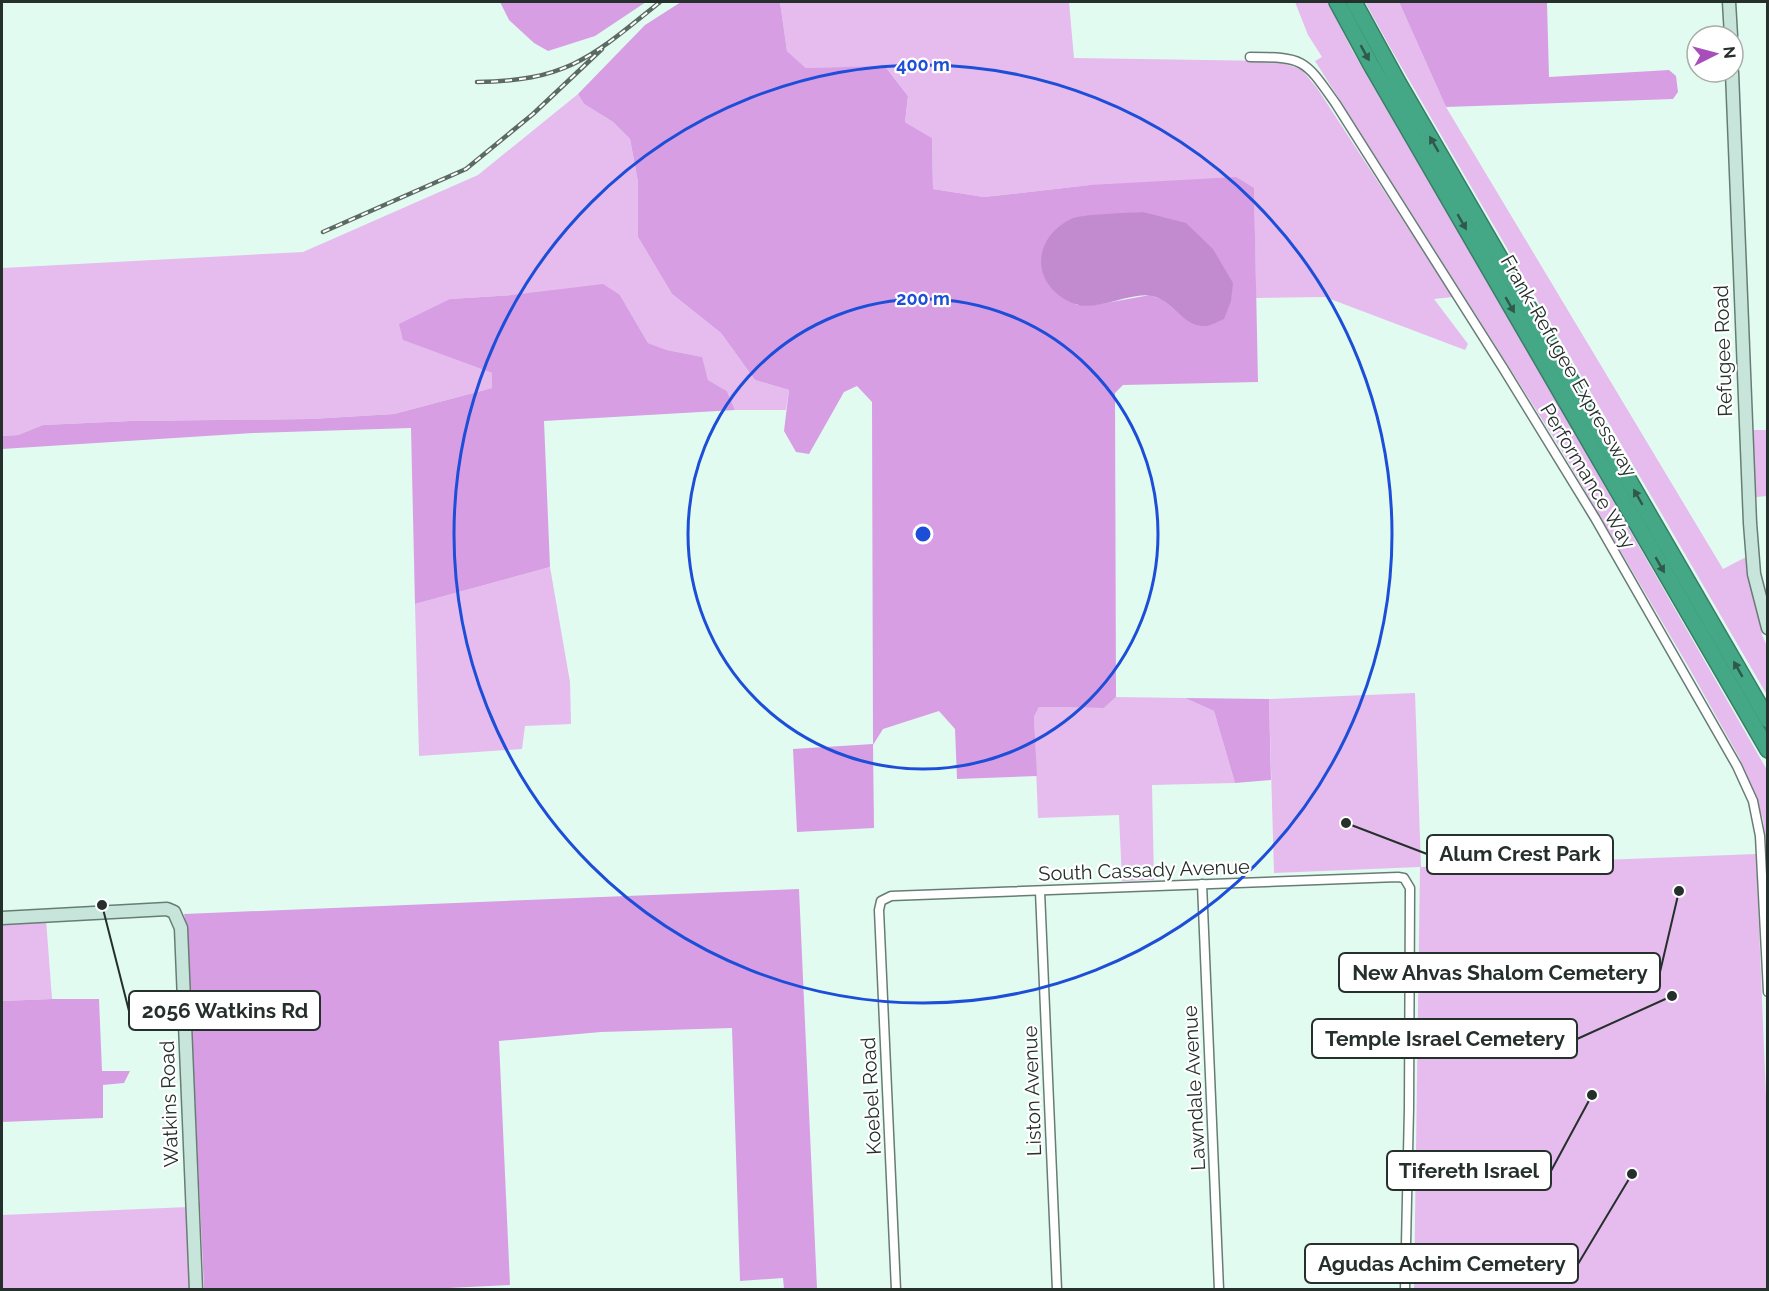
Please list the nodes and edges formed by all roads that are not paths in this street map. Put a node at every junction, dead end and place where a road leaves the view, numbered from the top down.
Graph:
1 (1336, 2) edge
2 (1353, 2) edge
3 (1729, 2) edge
4 (1730, 24) edge
5 (1250, 57) dead end
6 (1732, 84) edge
7 (1767, 628) edge
8 (1767, 720) edge
9 (1767, 750) edge
10 (1202, 884) junction
11 (1040, 891) junction
12 (881, 901) joint
13 (2, 918) edge
14 (1767, 992) edge
15 (196, 1290) edge
16 (896, 1290) edge
17 (1057, 1290) edge
18 (1219, 1290) edge
19 (1405, 1290) edge

1 -> 9 highway, Frank-Refugee Expressway
8 -> 2 highway, Frank-Refugee Expressway
3 - 4 main road
5 - 14 street, Performance Way
6 - 7 main road, Refugee Road
10 - 11 street, South Cassady Avenue
10 - 18 street, Lawndale Avenue
10 - 19 street, South Cassady Avenue
11 - 12 street, South Cassady Avenue
11 - 17 street, Liston Avenue
12 - 16 street, Koebel Road
13 - 15 main road, Watkins Road

